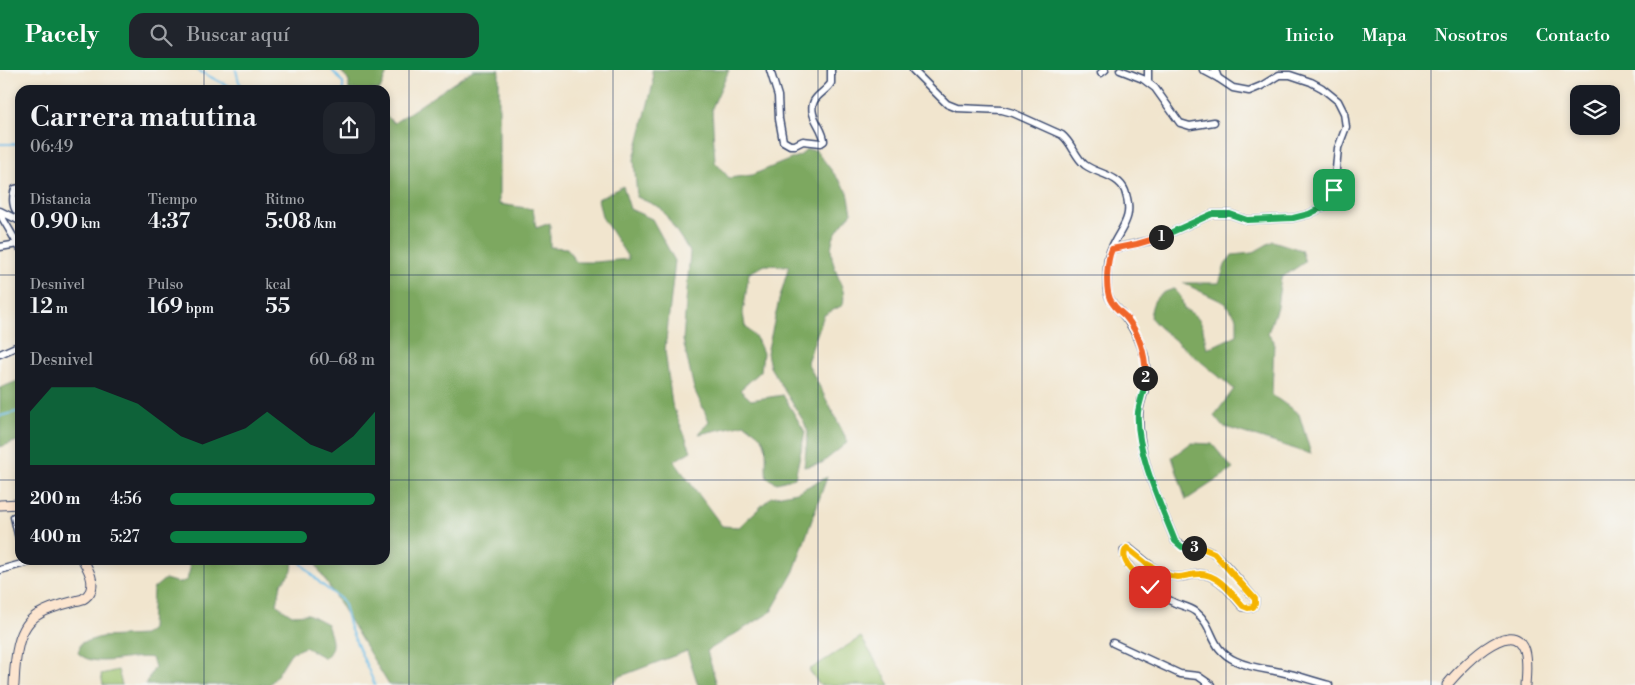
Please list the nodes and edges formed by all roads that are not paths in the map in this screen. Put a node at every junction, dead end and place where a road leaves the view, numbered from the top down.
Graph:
1 (770, 70) edge
2 (831, 70) edge
3 (913, 70) edge
4 (1120, 70) edge
5 (1148, 70) edge
6 (1202, 70) edge
7 (1215, 70) edge
8 (1218, 78) junction
9 (1148, 82) junction
10 (1214, 122) dead end
11 (15, 189) edge
12 (0, 212) edge
13 (15, 212) edge
14 (15, 219) edge
15 (15, 239) edge
16 (15, 246) edge
17 (0, 247) edge
18 (1112, 249) junction
19 (15, 347) edge
20 (0, 354) edge
21 (15, 504) edge
22 (0, 505) edge
23 (14, 517) dead end
24 (15, 521) edge
25 (15, 565) edge
26 (84, 565) edge
27 (0, 570) edge
28 (1114, 643) dead end
29 (1526, 670) junction
30 (14, 685) edge
31 (1210, 685) edge
32 (1329, 685) edge
33 (1447, 685) edge
34 (1525, 685) edge
35 (1532, 685) edge

1 - 2 street
3 - 18 street
4 - 9 street
5 - 9 street
6 - 8 street
7 - 8 street
8 - 18 street
9 - 10 street
11 - 13 street
12 - 14 street
12 - 15 street
16 - 17 street
18 - 32 street
19 - 20 street
21 - 22 main road
23 - 24 street
25 - 27 street
26 - 30 main road
28 - 31 street
29 - 33 main road
29 - 34 main road
29 - 35 main road

